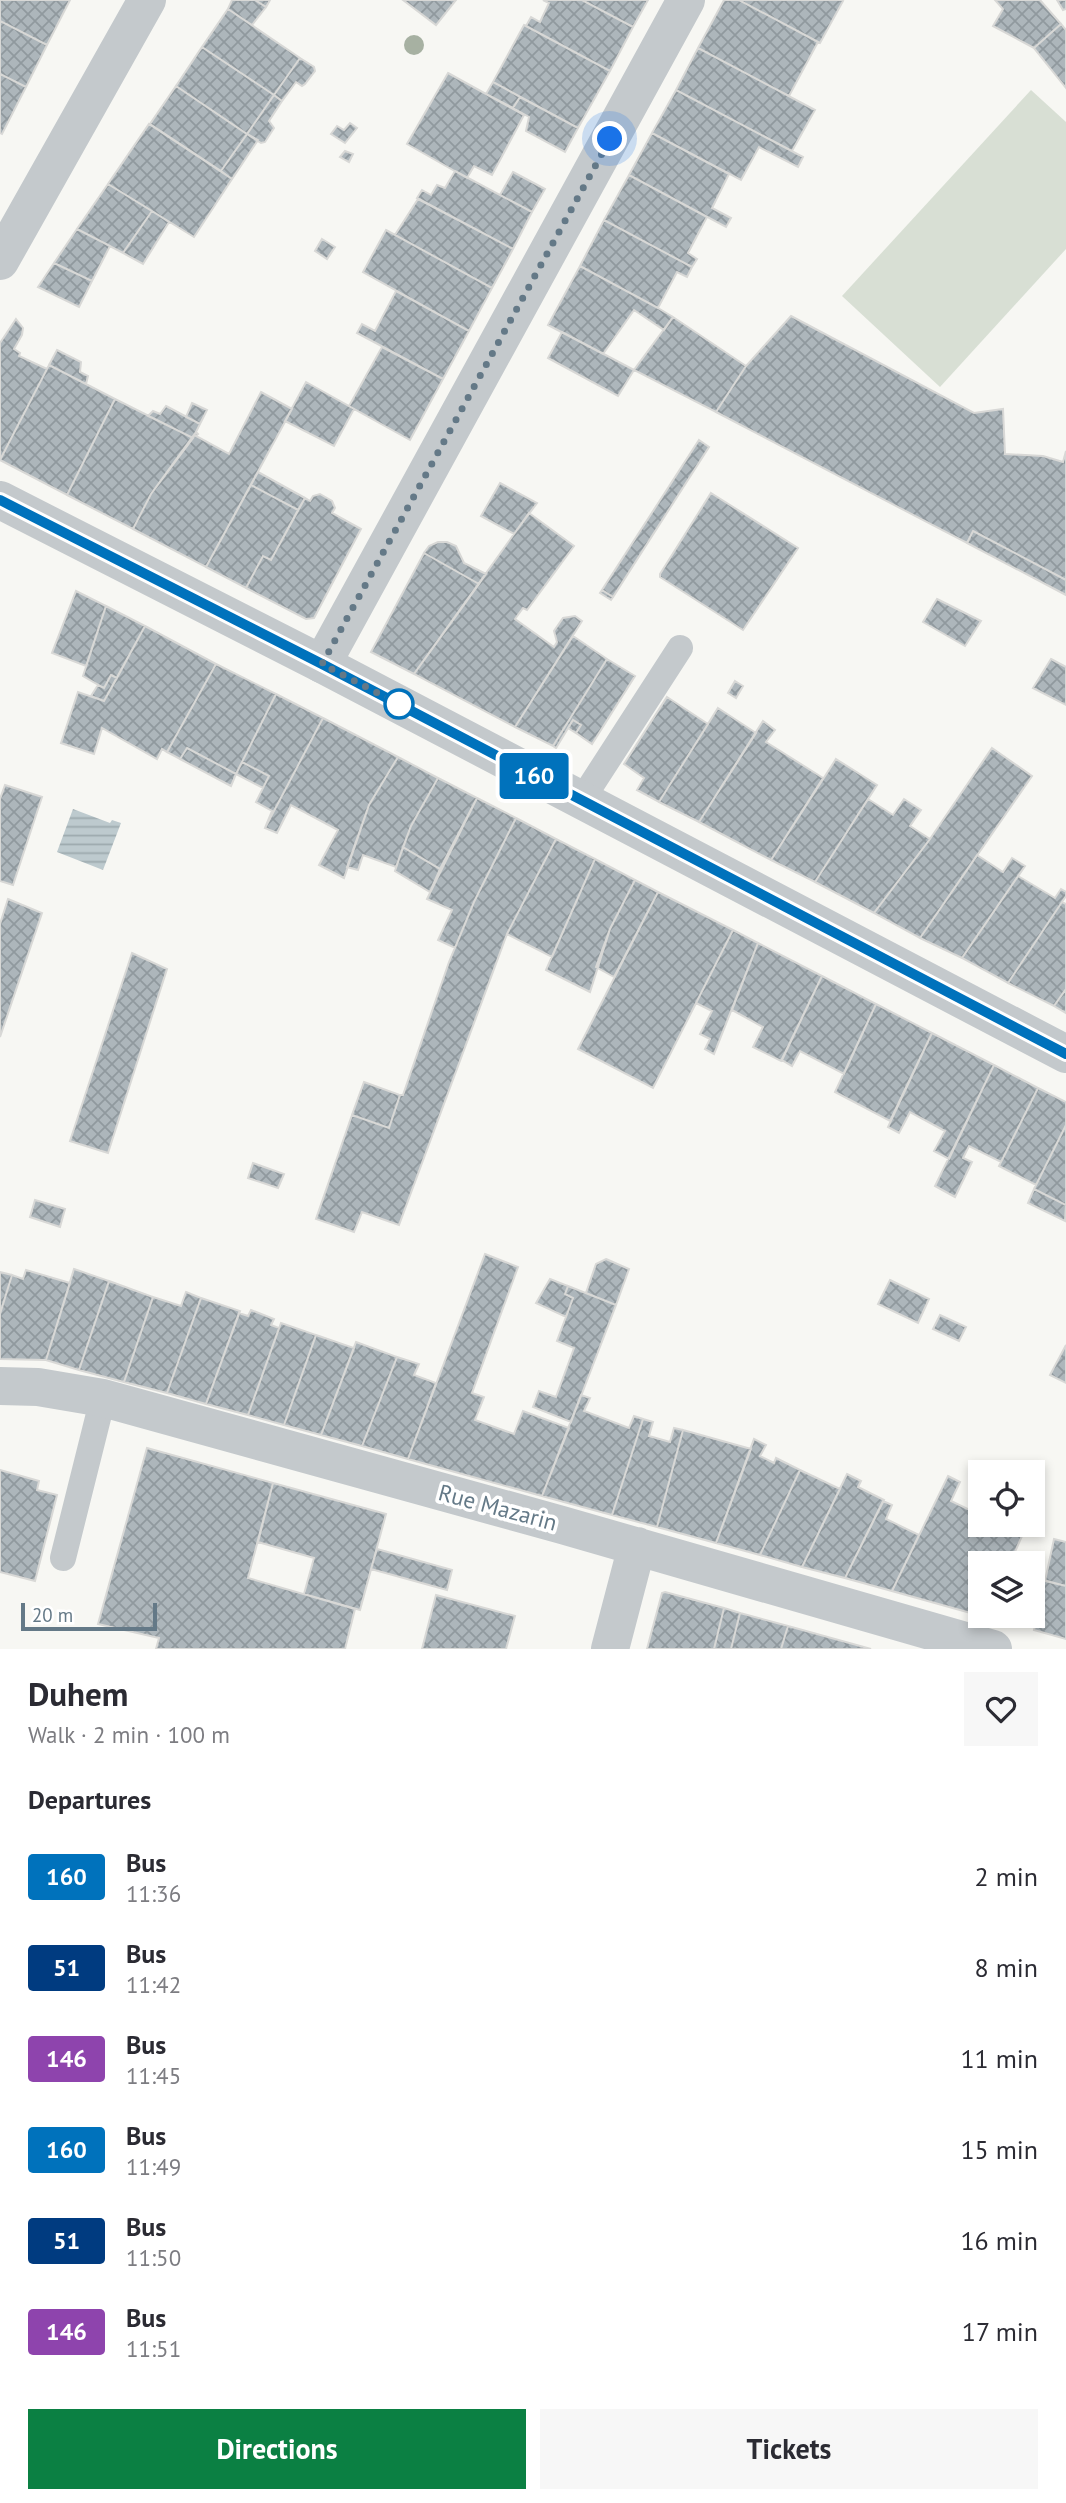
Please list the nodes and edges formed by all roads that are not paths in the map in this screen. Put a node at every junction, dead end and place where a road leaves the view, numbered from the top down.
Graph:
1 (147, 0) edge
2 (686, 0) edge
3 (0, 261) edge
4 (0, 500) edge
5 (680, 648) dead end
6 (322, 664) junction
7 (582, 801) junction
8 (1066, 1054) edge
9 (0, 1386) edge
10 (103, 1398) junction
11 (638, 1546) junction
12 (63, 1558) dead end
13 (610, 1649) edge
14 (993, 1649) edge

1 - 3 street
2 - 6 street
4 - 6 street
5 - 7 lane
6 - 7 street
7 - 8 street
9 - 10 street, Rue Mazarin
10 - 11 street, Rue Mazarin
10 - 12 lane
11 - 13 street
11 - 14 street, Rue Mazarin

